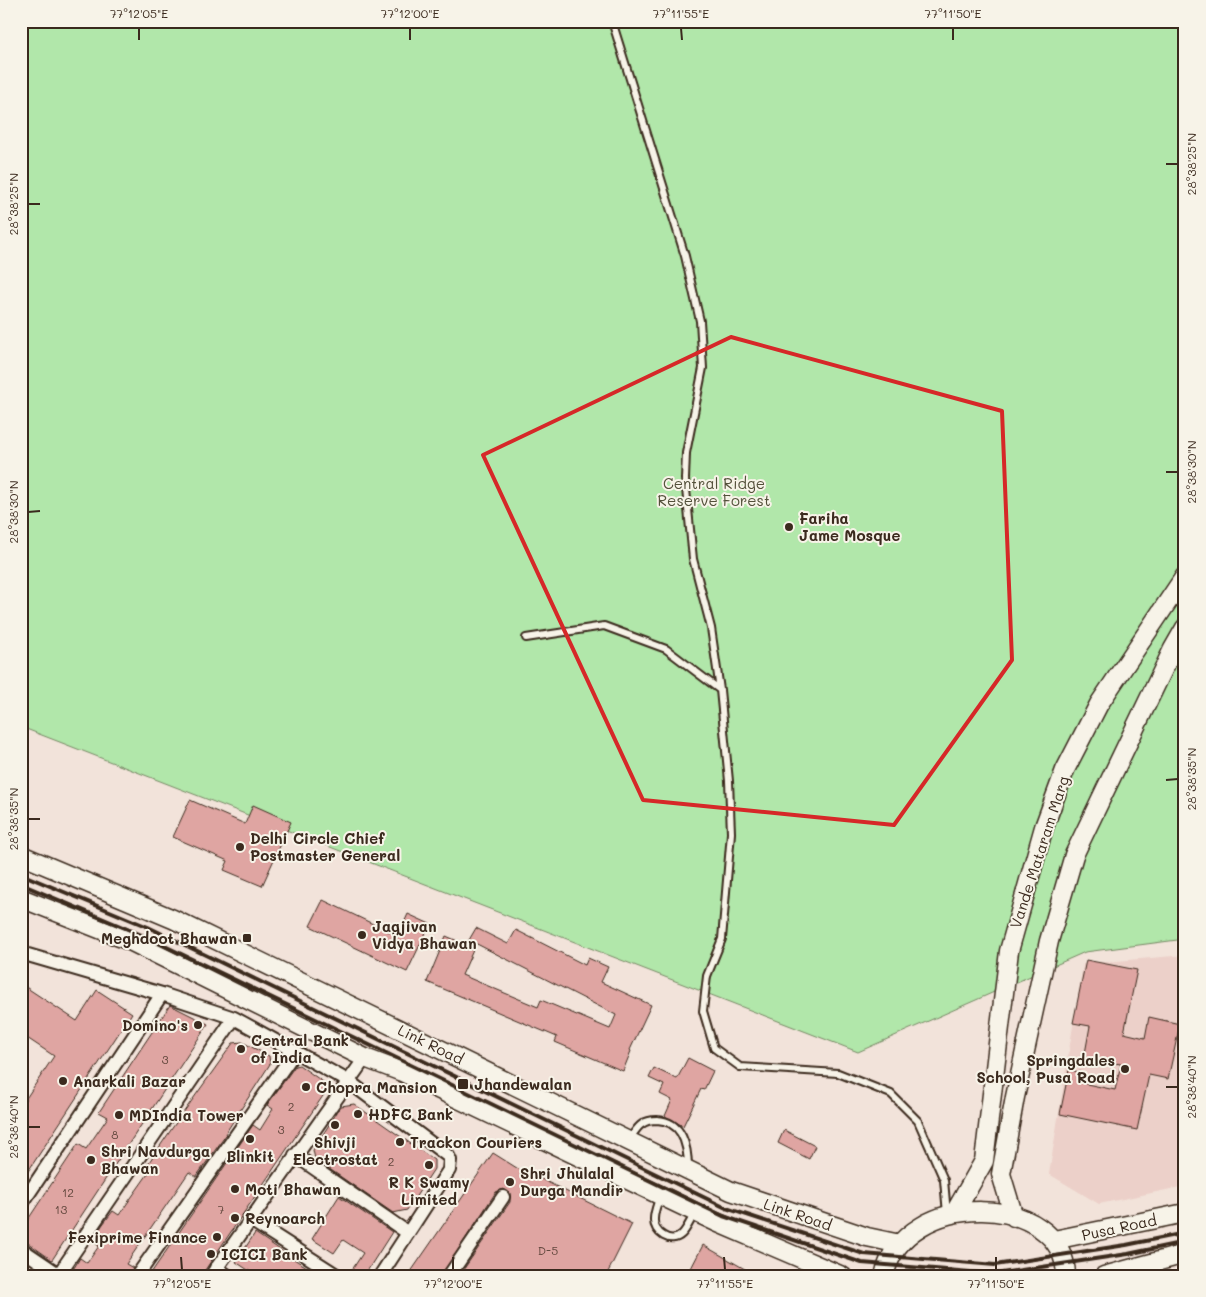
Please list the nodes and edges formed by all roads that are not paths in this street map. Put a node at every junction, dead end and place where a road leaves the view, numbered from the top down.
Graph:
1 (612, 21) edge
2 (1185, 576) edge
3 (1185, 628) edge
4 (526, 638) dead end
5 (720, 690) junction
6 (21, 855) edge
7 (22, 900) edge
8 (21, 953) edge
9 (162, 994) junction
10 (234, 1018) junction
11 (294, 1052) junction
12 (365, 1058) junction
13 (348, 1081) junction
14 (628, 1140) junction
15 (295, 1155) junction
16 (688, 1169) junction
17 (660, 1195) junction
18 (502, 1197) dead end
19 (21, 1205) edge
20 (695, 1212) junction
21 (951, 1213) junction
22 (1185, 1214) edge
23 (1014, 1216) junction
24 (250, 1219) junction
25 (408, 1233) junction
26 (1054, 1240) junction
27 (900, 1244) junction
28 (21, 1249) edge
29 (1185, 1254) edge
30 (213, 1272) edge
31 (60, 1275) edge
32 (1109, 1275) edge
33 (137, 1276) edge
34 (228, 1276) edge
35 (338, 1276) edge
36 (380, 1276) edge
37 (449, 1276) edge
38 (842, 1276) edge
39 (884, 1276) edge
40 (1066, 1276) edge

1 - 5 lane
2 - 21 main road, Vande Mataram Marg
3 - 23 main road
4 - 5 lane
5 - 21 lane
6 - 14 main road, Link Road
7 - 12 main road
8 - 9 street
9 - 10 street
9 - 19 street
10 - 11 street
10 - 31 street
11 - 13 street
11 - 33 street
12 - 13 street
12 - 17 main road
13 - 15 street
13 - 25 street
14 - 16 main road, Link Road
14 - 16 lane
15 - 24 street
15 - 25 street
16 - 27 main road, Link Road
17 - 20 main road
17 - 20 lane
18 - 37 street
20 - 38 main road
21 - 23 main road
21 - 27 main road
22 - 26 main road, Pusa Road
23 - 26 main road
24 - 30 street
24 - 35 street
25 - 36 street
26 - 40 main road
27 - 39 main road
28 - 31 street
29 - 32 main road
30 - 34 street

